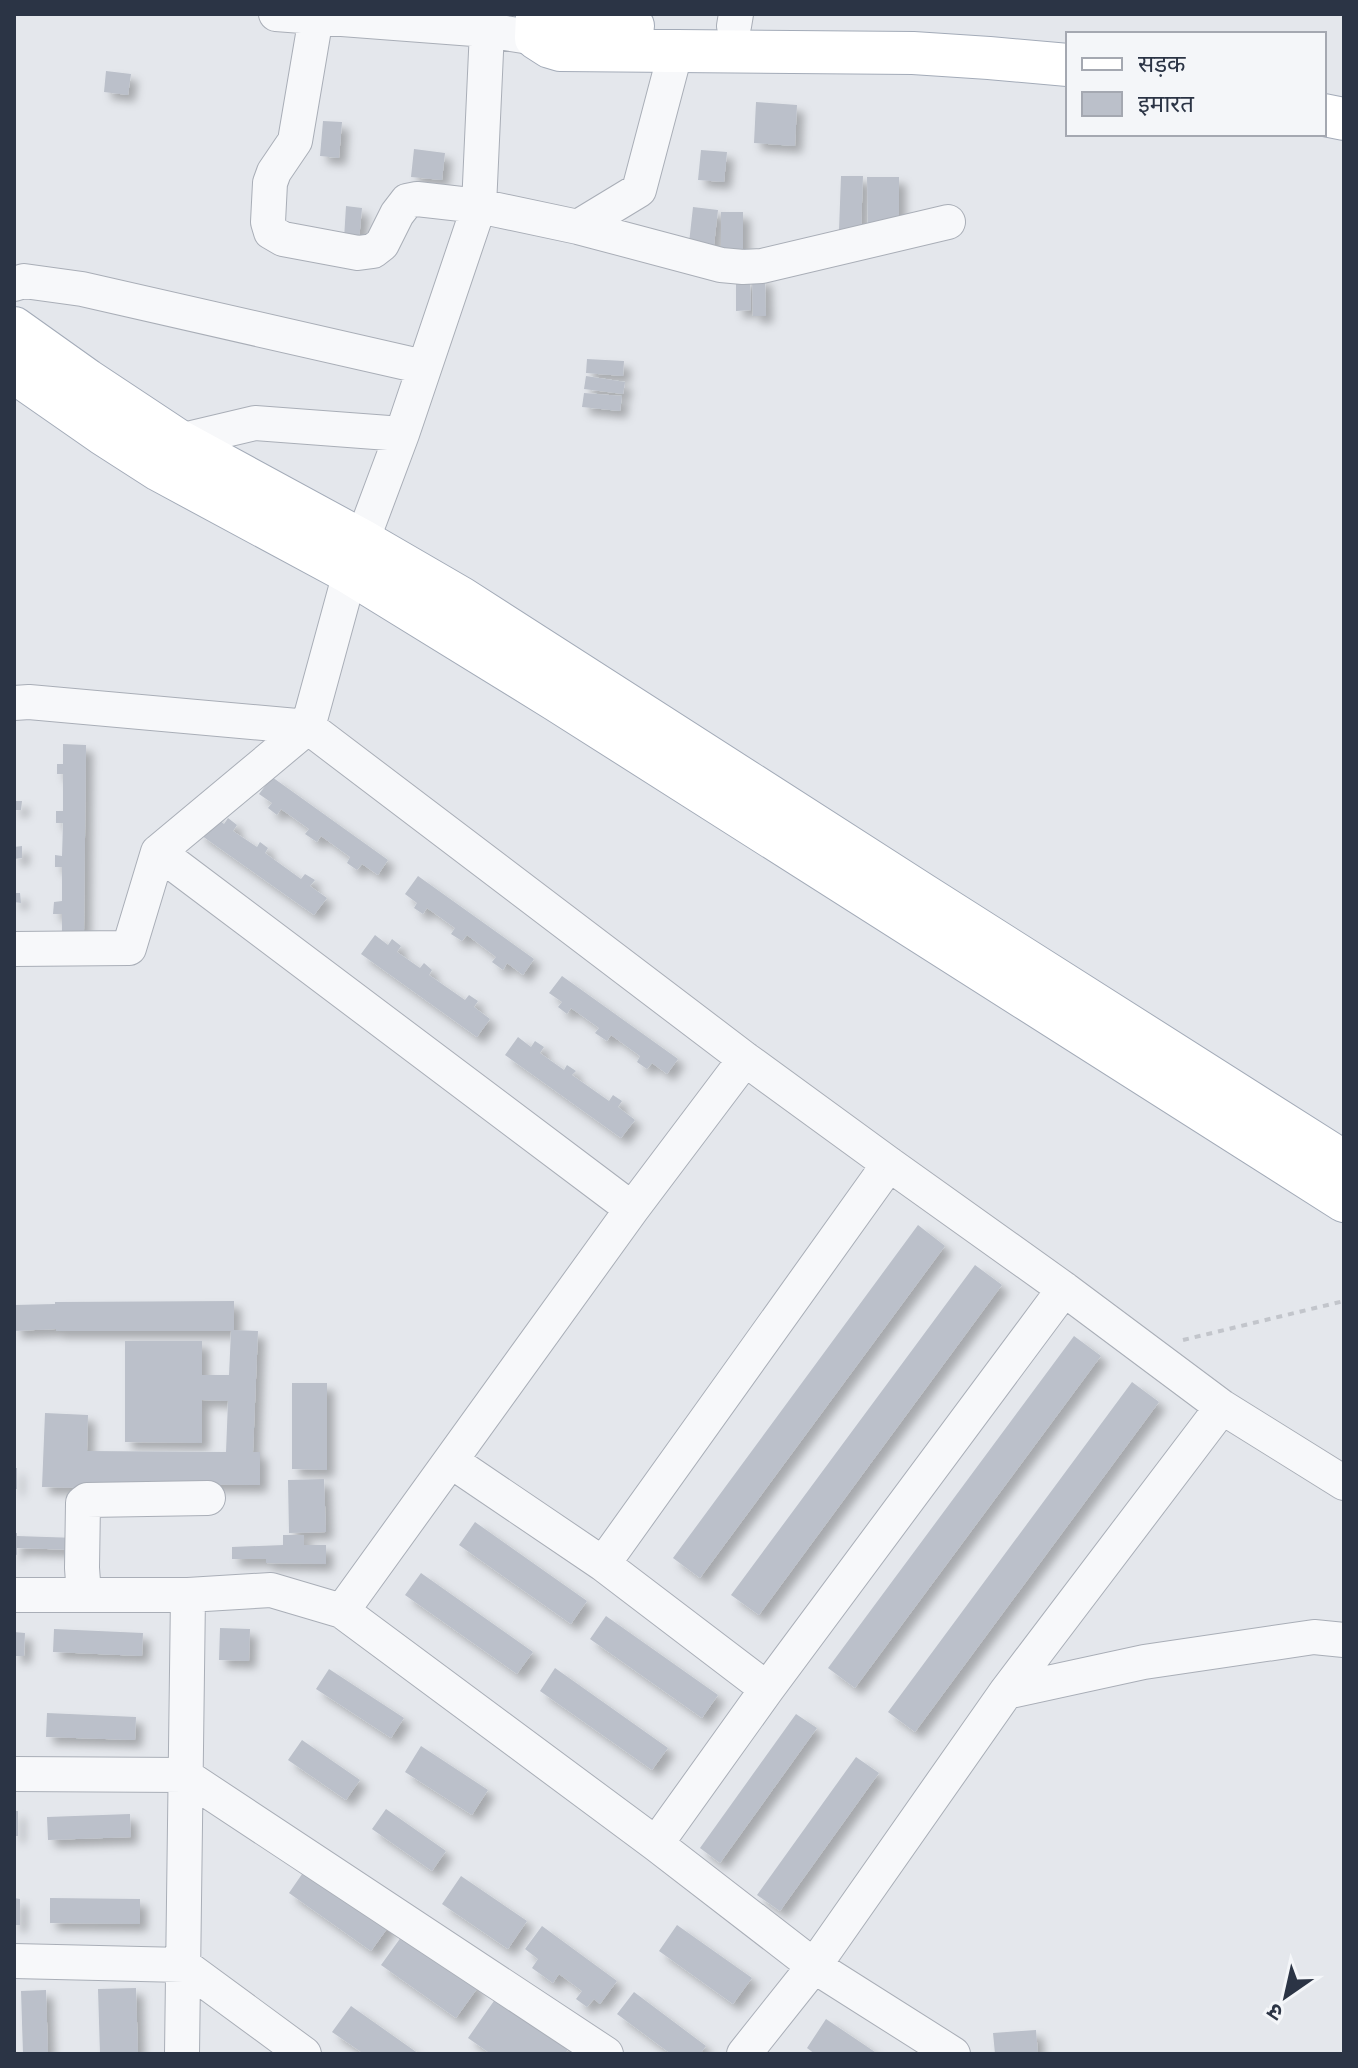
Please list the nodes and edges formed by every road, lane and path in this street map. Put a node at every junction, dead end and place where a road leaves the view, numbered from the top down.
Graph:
1 (276, 14) edge
2 (316, 17) junction
3 (635, 20) edge
4 (735, 20) edge
5 (557, 23) edge
6 (487, 30) junction
7 (1066, 37) edge
8 (676, 50) junction
9 (1066, 65) edge
10 (479, 206) junction
11 (948, 222) dead end
12 (578, 227) junction
13 (14, 284) edge
14 (14, 328) edge
15 (424, 367) junction
16 (14, 372) edge
17 (402, 434) junction
18 (169, 456) junction
19 (356, 557) junction
20 (14, 703) edge
21 (308, 727) junction
22 (158, 852) junction
23 (881, 888) junction
24 (14, 949) edge
25 (745, 1059) junction
26 (1344, 1162) edge
27 (889, 1164) junction
28 (1344, 1201) edge
29 (632, 1209) junction
30 (1064, 1289) junction
31 (1344, 1301) edge
32 (1145, 1349) junction
33 (1222, 1407) junction
34 (451, 1461) junction
35 (1344, 1483) edge
36 (208, 1498) dead end
37 (603, 1564) junction
38 (14, 1595) edge
39 (84, 1595) junction
40 (188, 1595) junction
41 (342, 1611) junction
42 (1344, 1640) edge
43 (767, 1689) junction
44 (1006, 1692) junction
45 (14, 1774) edge
46 (184, 1775) junction
47 (656, 1844) junction
48 (14, 1961) edge
49 (183, 1965) junction
50 (814, 1966) junction
51 (182, 2054) edge
52 (304, 2054) edge
53 (606, 2054) edge
54 (744, 2054) edge
55 (953, 2054) edge

1 - 2 street
2 - 6 street
2 - 10 street
3 - 4 main road
3 - 5 main road
4 - 7 main road
5 - 6 street
5 - 8 main road
6 - 10 street
8 - 9 main road
8 - 12 street
10 - 12 street
10 - 15 street
11 - 12 street
13 - 15 street
14 - 18 main road
15 - 17 street
16 - 18 main road
17 - 18 street
17 - 19 street
18 - 19 main road
19 - 21 street
19 - 23 main road
20 - 21 street
21 - 22 street
21 - 25 street
22 - 24 street
22 - 29 street
23 - 26 main road
23 - 28 main road
25 - 27 street
25 - 29 street
27 - 30 street
27 - 37 street
29 - 34 street
30 - 32 street
30 - 43 street
31 - 32 path
32 - 33 street
33 - 35 street
33 - 44 street
34 - 37 street
34 - 41 street
36 - 39 street
37 - 43 street
38 - 39 street
39 - 40 street
40 - 41 street
40 - 46 street
41 - 47 street
42 - 44 street
43 - 47 street
44 - 50 street
45 - 46 street
46 - 49 street
46 - 53 street
47 - 50 street
48 - 49 street
49 - 51 street
49 - 52 street
50 - 54 street
50 - 55 street

